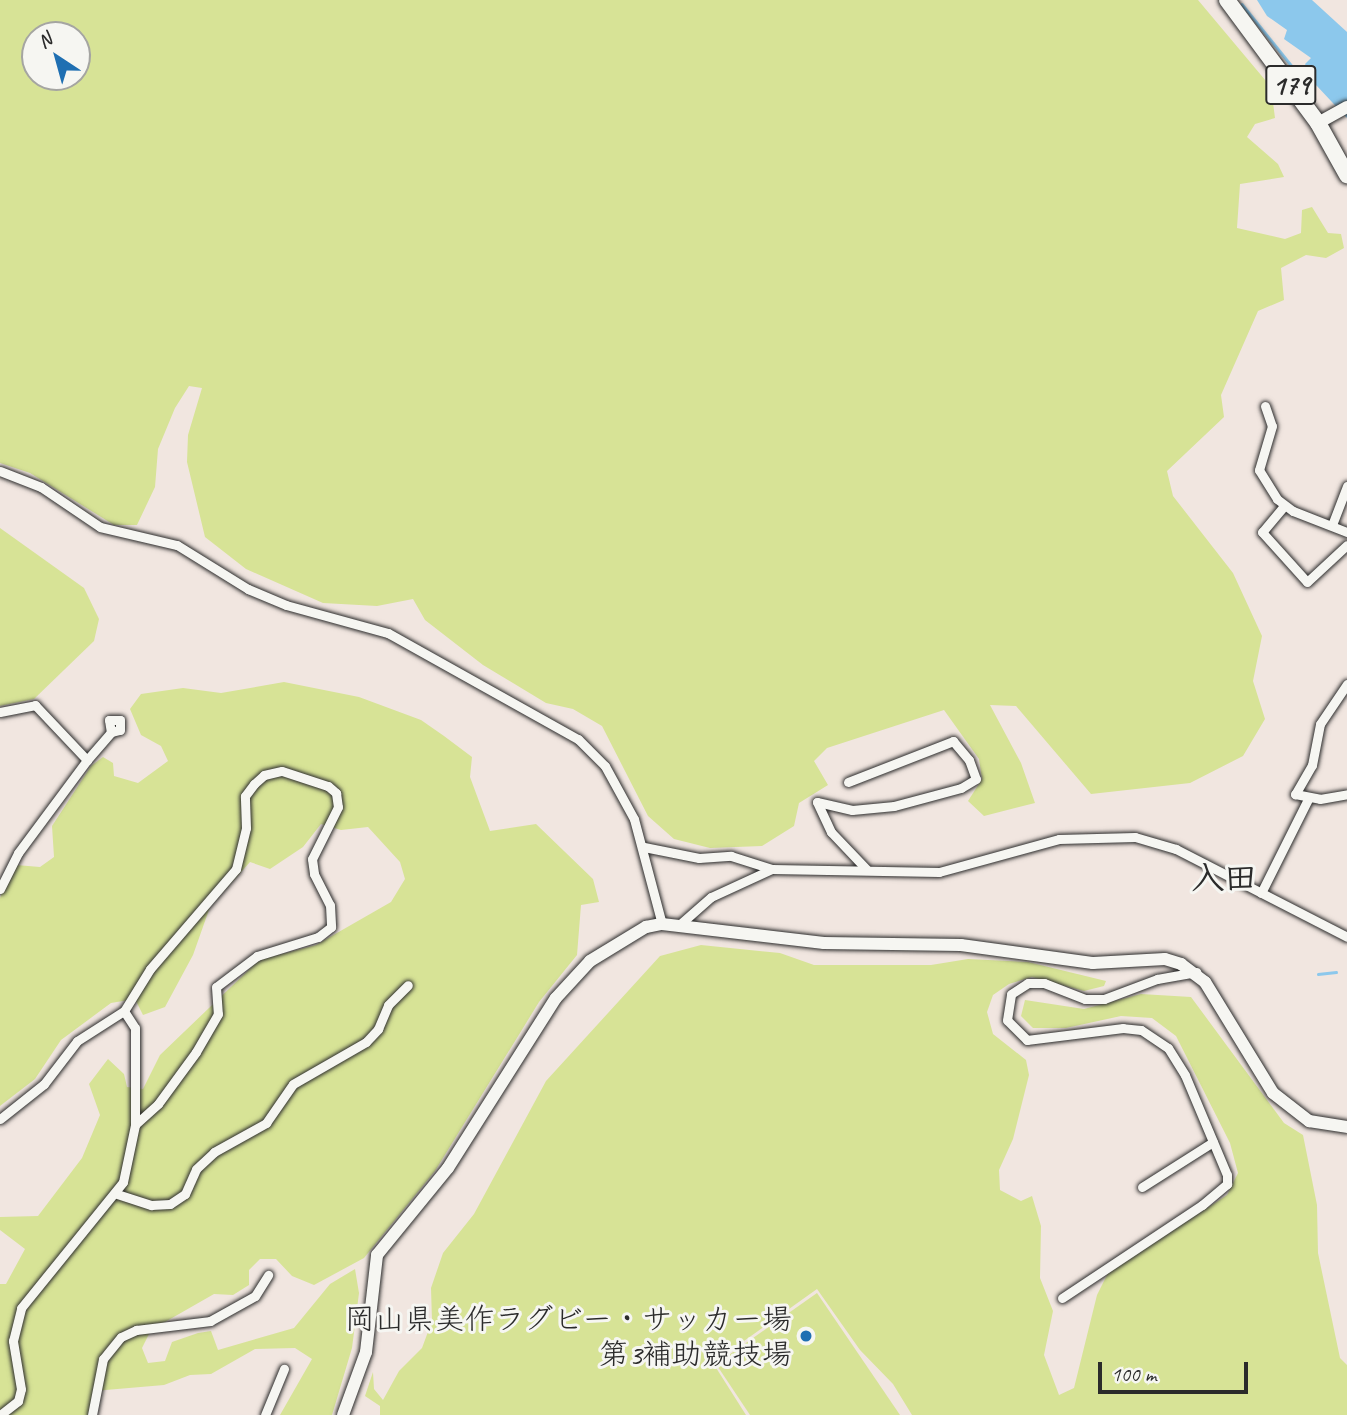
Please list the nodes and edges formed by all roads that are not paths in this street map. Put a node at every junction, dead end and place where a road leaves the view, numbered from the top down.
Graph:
1 (1227, 0) edge
2 (1341, 110) edge
3 (1318, 123) junction
4 (1347, 175) edge
5 (1265, 406) dead end
6 (0, 471) edge
7 (1347, 486) edge
8 (1284, 506) junction
9 (1332, 525) junction
10 (1347, 532) edge
11 (1347, 545) edge
12 (1347, 684) edge
13 (0, 712) edge
14 (111, 732) dead end
15 (87, 760) junction
16 (848, 782) dead end
17 (1347, 794) edge
18 (1308, 799) junction
19 (644, 847) junction
20 (772, 869) junction
21 (867, 870) junction
22 (0, 889) edge
23 (1261, 894) junction
24 (662, 925) junction
25 (678, 926) junction
26 (1347, 937) edge
27 (1196, 972) junction
28 (408, 985) dead end
29 (124, 1011) junction
30 (0, 1119) edge
31 (135, 1125) junction
32 (1347, 1127) edge
33 (1213, 1142) junction
34 (1142, 1187) dead end
35 (117, 1194) junction
36 (268, 1275) dead end
37 (1062, 1298) dead end
38 (284, 1369) dead end
39 (0, 1415) edge
40 (92, 1415) edge
41 (265, 1415) edge
42 (343, 1415) edge

1 - 3 highway, 179
2 - 3 street
3 - 4 highway, 179
5 - 8 street
6 - 19 street
7 - 9 street
8 - 9 street
8 - 11 street
9 - 10 street
12 - 18 street
13 - 15 street
14 - 15 street
15 - 22 street
16 - 21 street
17 - 18 street
18 - 23 street
19 - 20 street
19 - 24 street
20 - 21 street
20 - 25 street
21 - 23 street
23 - 26 street
24 - 25 street
24 - 42 street
25 - 27 street
27 - 32 street
27 - 33 street
28 - 35 street
29 - 30 street
29 - 31 street
29 - 31 street
31 - 35 street
33 - 34 street
33 - 37 street
35 - 39 street
36 - 40 street
38 - 41 street

